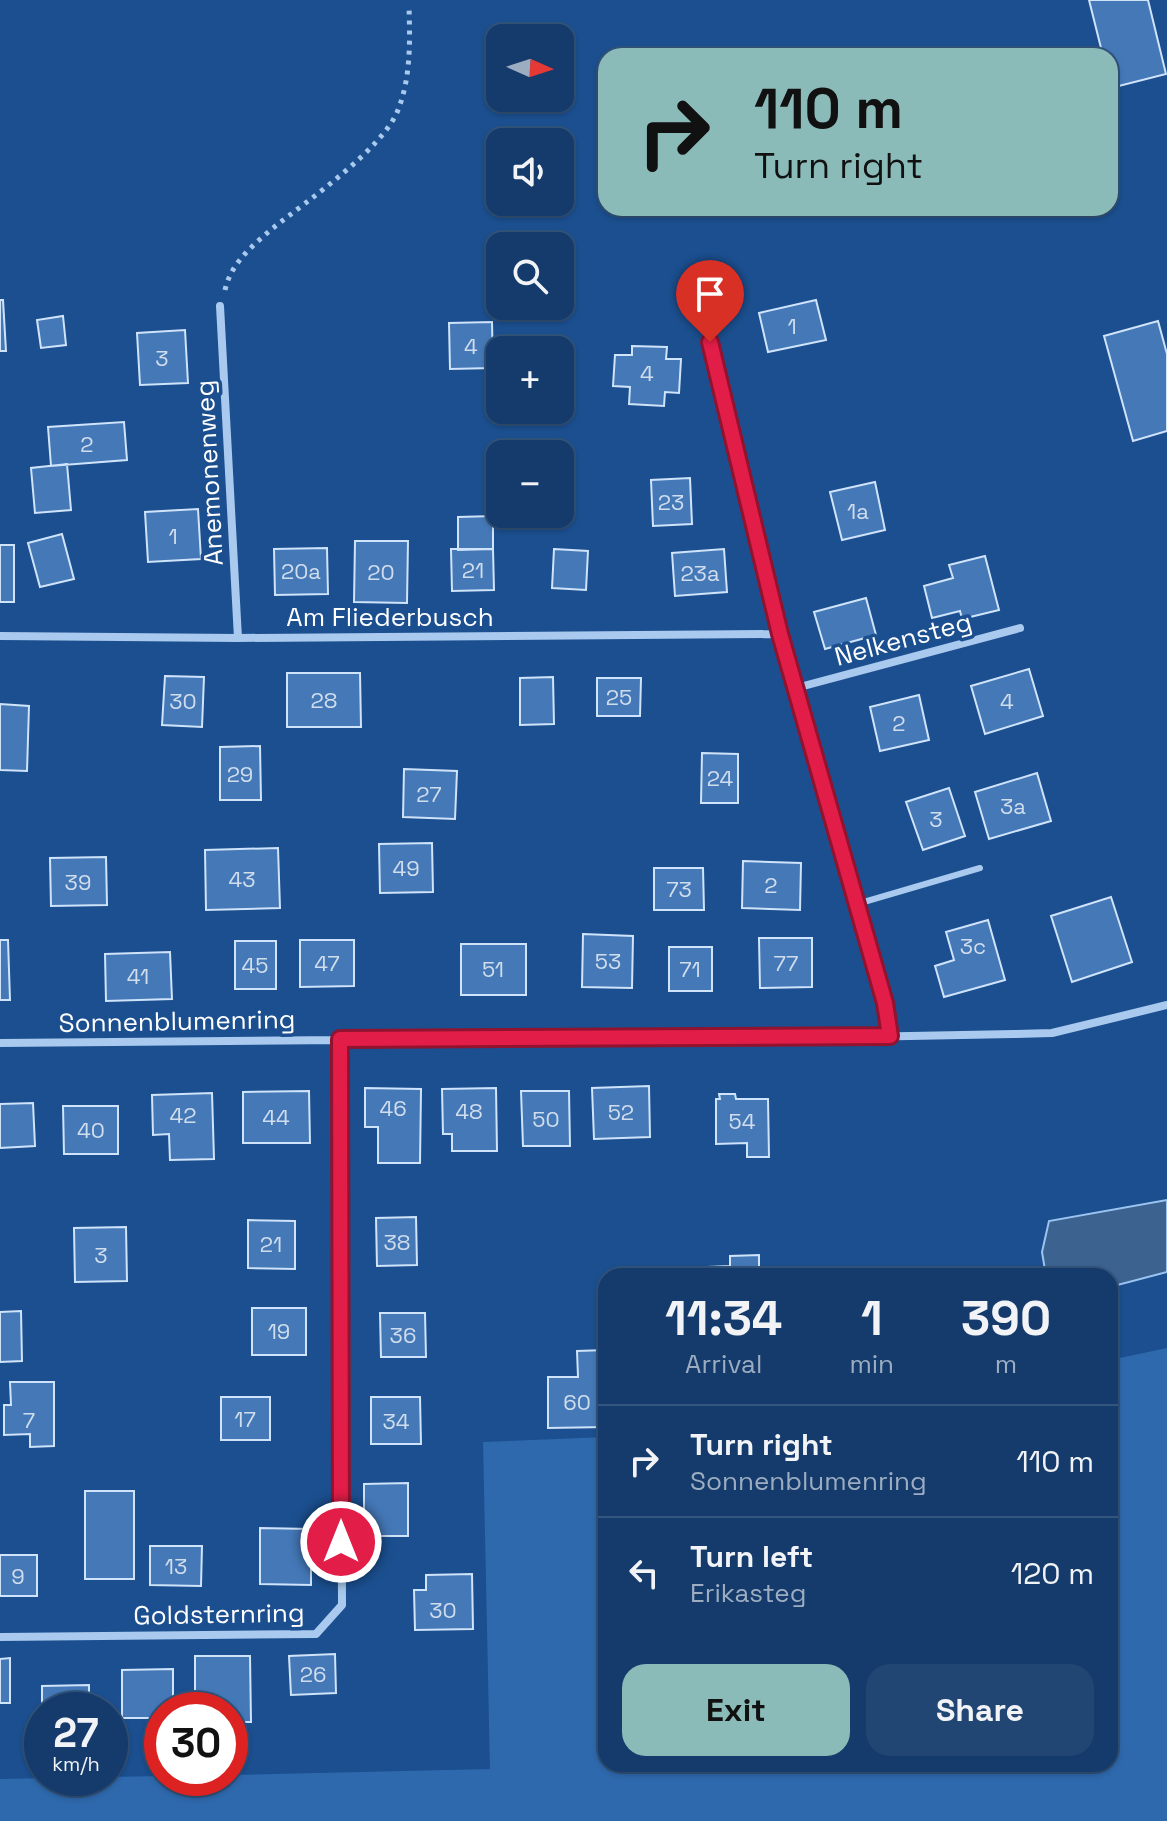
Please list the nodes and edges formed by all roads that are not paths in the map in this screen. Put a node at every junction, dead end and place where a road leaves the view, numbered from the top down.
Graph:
1 (220, 306) road end
2 (710, 342) dead end
3 (1020, 628) dead end
4 (780, 634) junction
5 (0, 636) edge
6 (238, 638) junction
7 (796, 688) junction
8 (980, 868) dead end
9 (857, 904) junction
10 (1167, 1005) edge
11 (890, 1036) junction
12 (340, 1039) junction
13 (0, 1043) edge
14 (0, 1637) edge

1 - 6 street, Anemonenweg
2 - 4 street
3 - 7 street, Nelkensteg
4 - 6 street, Am Fliederbusch
4 - 7 street
5 - 6 street, Am Fliederbusch
7 - 9 street
8 - 9 lane
9 - 11 street
10 - 11 street, Sonnenblumenring
11 - 12 street, Sonnenblumenring
12 - 13 street, Sonnenblumenring
12 - 14 street, Goldsternring

